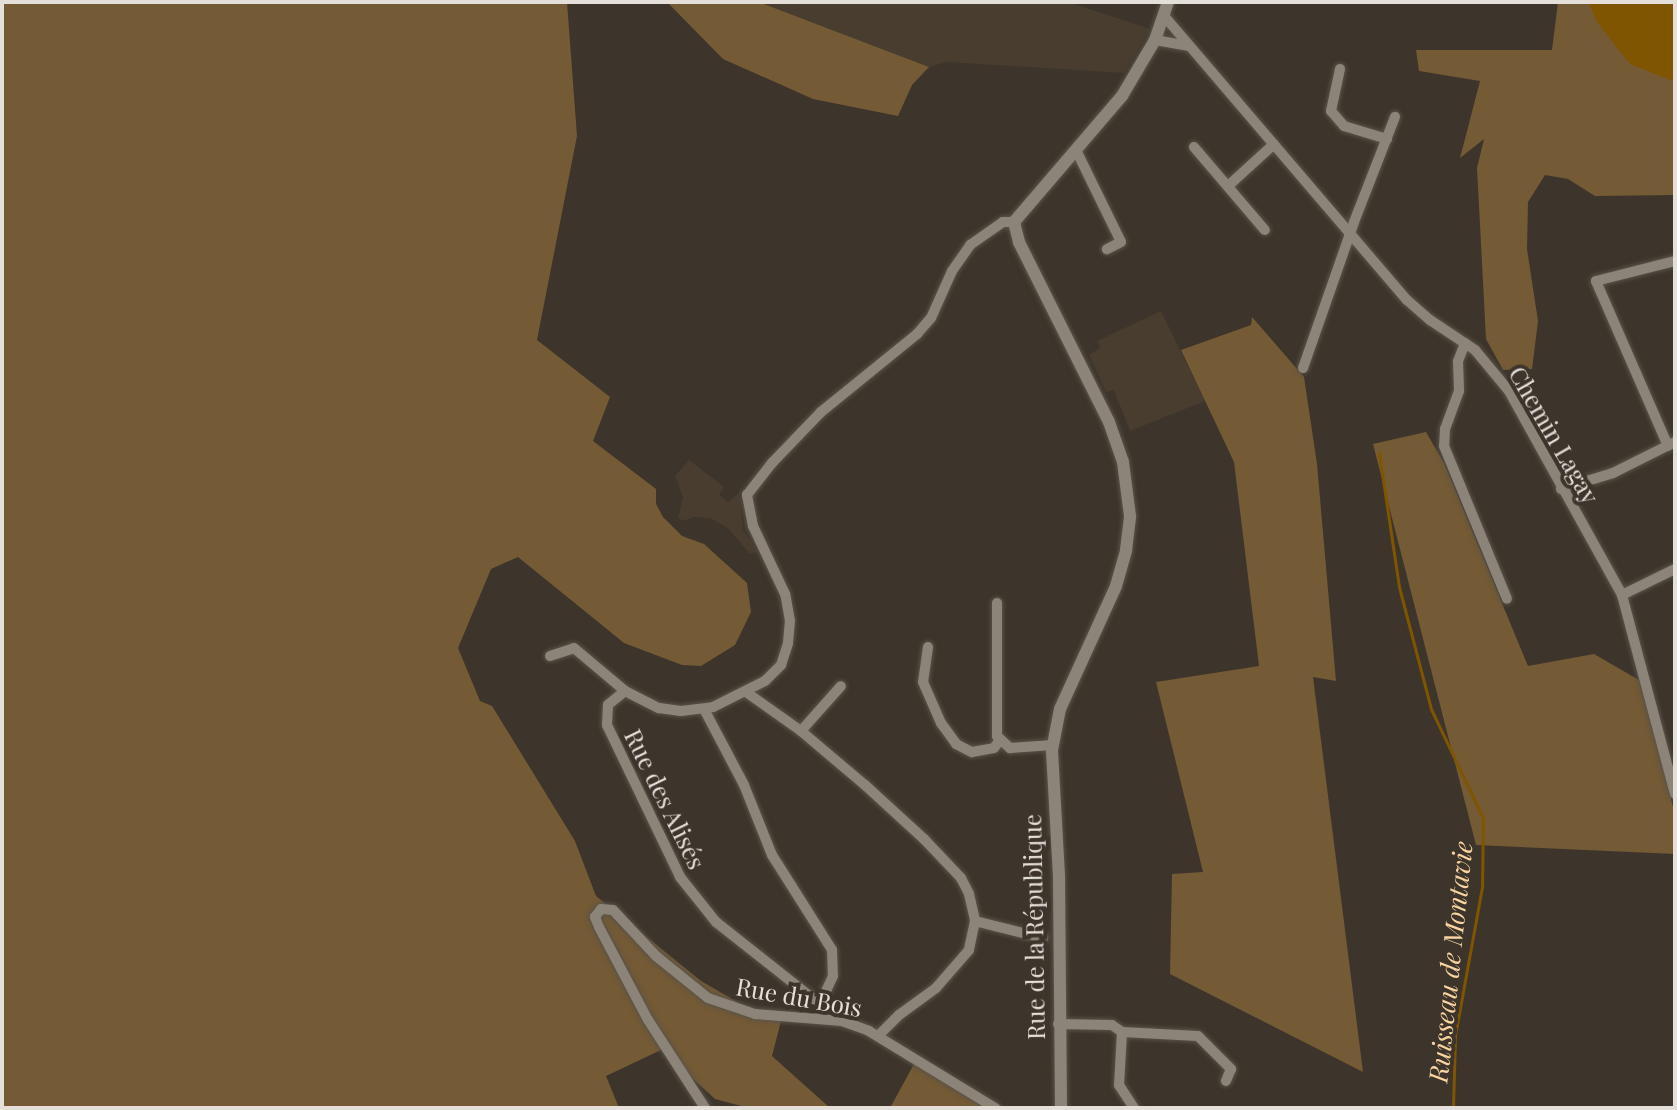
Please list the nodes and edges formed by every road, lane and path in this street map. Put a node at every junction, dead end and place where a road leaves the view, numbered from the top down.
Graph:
1 (1168, 2) edge
2 (1165, 17) junction
3 (1155, 40) junction
4 (1191, 46) junction
5 (1340, 69) dead end
6 (1395, 117) dead end
7 (1387, 139) junction
8 (1274, 144) junction
9 (1194, 147) dead end
10 (1076, 150) junction
11 (1228, 186) junction
12 (1014, 222) junction
13 (1265, 230) dead end
14 (1351, 234) junction
15 (1107, 249) dead end
16 (1675, 261) edge
17 (1465, 343) junction
18 (1303, 368) dead end
19 (1671, 444) edge
20 (1561, 489) junction
21 (1675, 569) edge
22 (1622, 595) junction
23 (1507, 599) dead end
24 (997, 603) dead end
25 (928, 647) dead end
26 (550, 656) dead end
27 (841, 686) dead end
28 (625, 691) junction
29 (746, 692) junction
30 (704, 709) junction
31 (801, 731) junction
32 (999, 741) junction
33 (1053, 745) junction
34 (1675, 794) edge
35 (975, 921) junction
36 (1043, 938) dead end
37 (820, 1004) junction
38 (818, 1017) junction
39 (1058, 1024) junction
40 (1122, 1032) junction
41 (879, 1035) junction
42 (1226, 1081) dead end
43 (705, 1108) edge
44 (995, 1108) edge
45 (1061, 1108) edge
46 (1134, 1108) edge

1 - 2 street
2 - 3 street
2 - 4 street, Chemin Lagay
3 - 4 street
3 - 10 street
4 - 8 street, Chemin Lagay
5 - 7 street
6 - 7 street
7 - 14 street
8 - 11 street
8 - 14 street, Chemin Lagay
9 - 11 street
10 - 12 street
10 - 15 street
11 - 13 street
12 - 29 street
12 - 33 street, Rue de la République
14 - 17 street, Chemin Lagay
14 - 18 street
16 - 19 street
17 - 20 street, Chemin Lagay
17 - 23 street
19 - 20 street
20 - 22 street, Chemin Lagay
21 - 22 street
22 - 34 street, Chemin Lagay
24 - 32 street
25 - 32 street
26 - 28 street
27 - 31 street
28 - 30 street
28 - 37 street, Rue des Alisés
29 - 30 street
29 - 31 street
30 - 37 street
31 - 35 street
32 - 33 street
33 - 39 street, Rue de la République
35 - 36 street
35 - 41 street
37 - 38 street
38 - 41 street, Rue du Bois
38 - 43 street, Rue du Bois
39 - 40 street
39 - 45 street, Rue de la République
40 - 42 street
40 - 46 street
41 - 44 street, Rue du Bois

